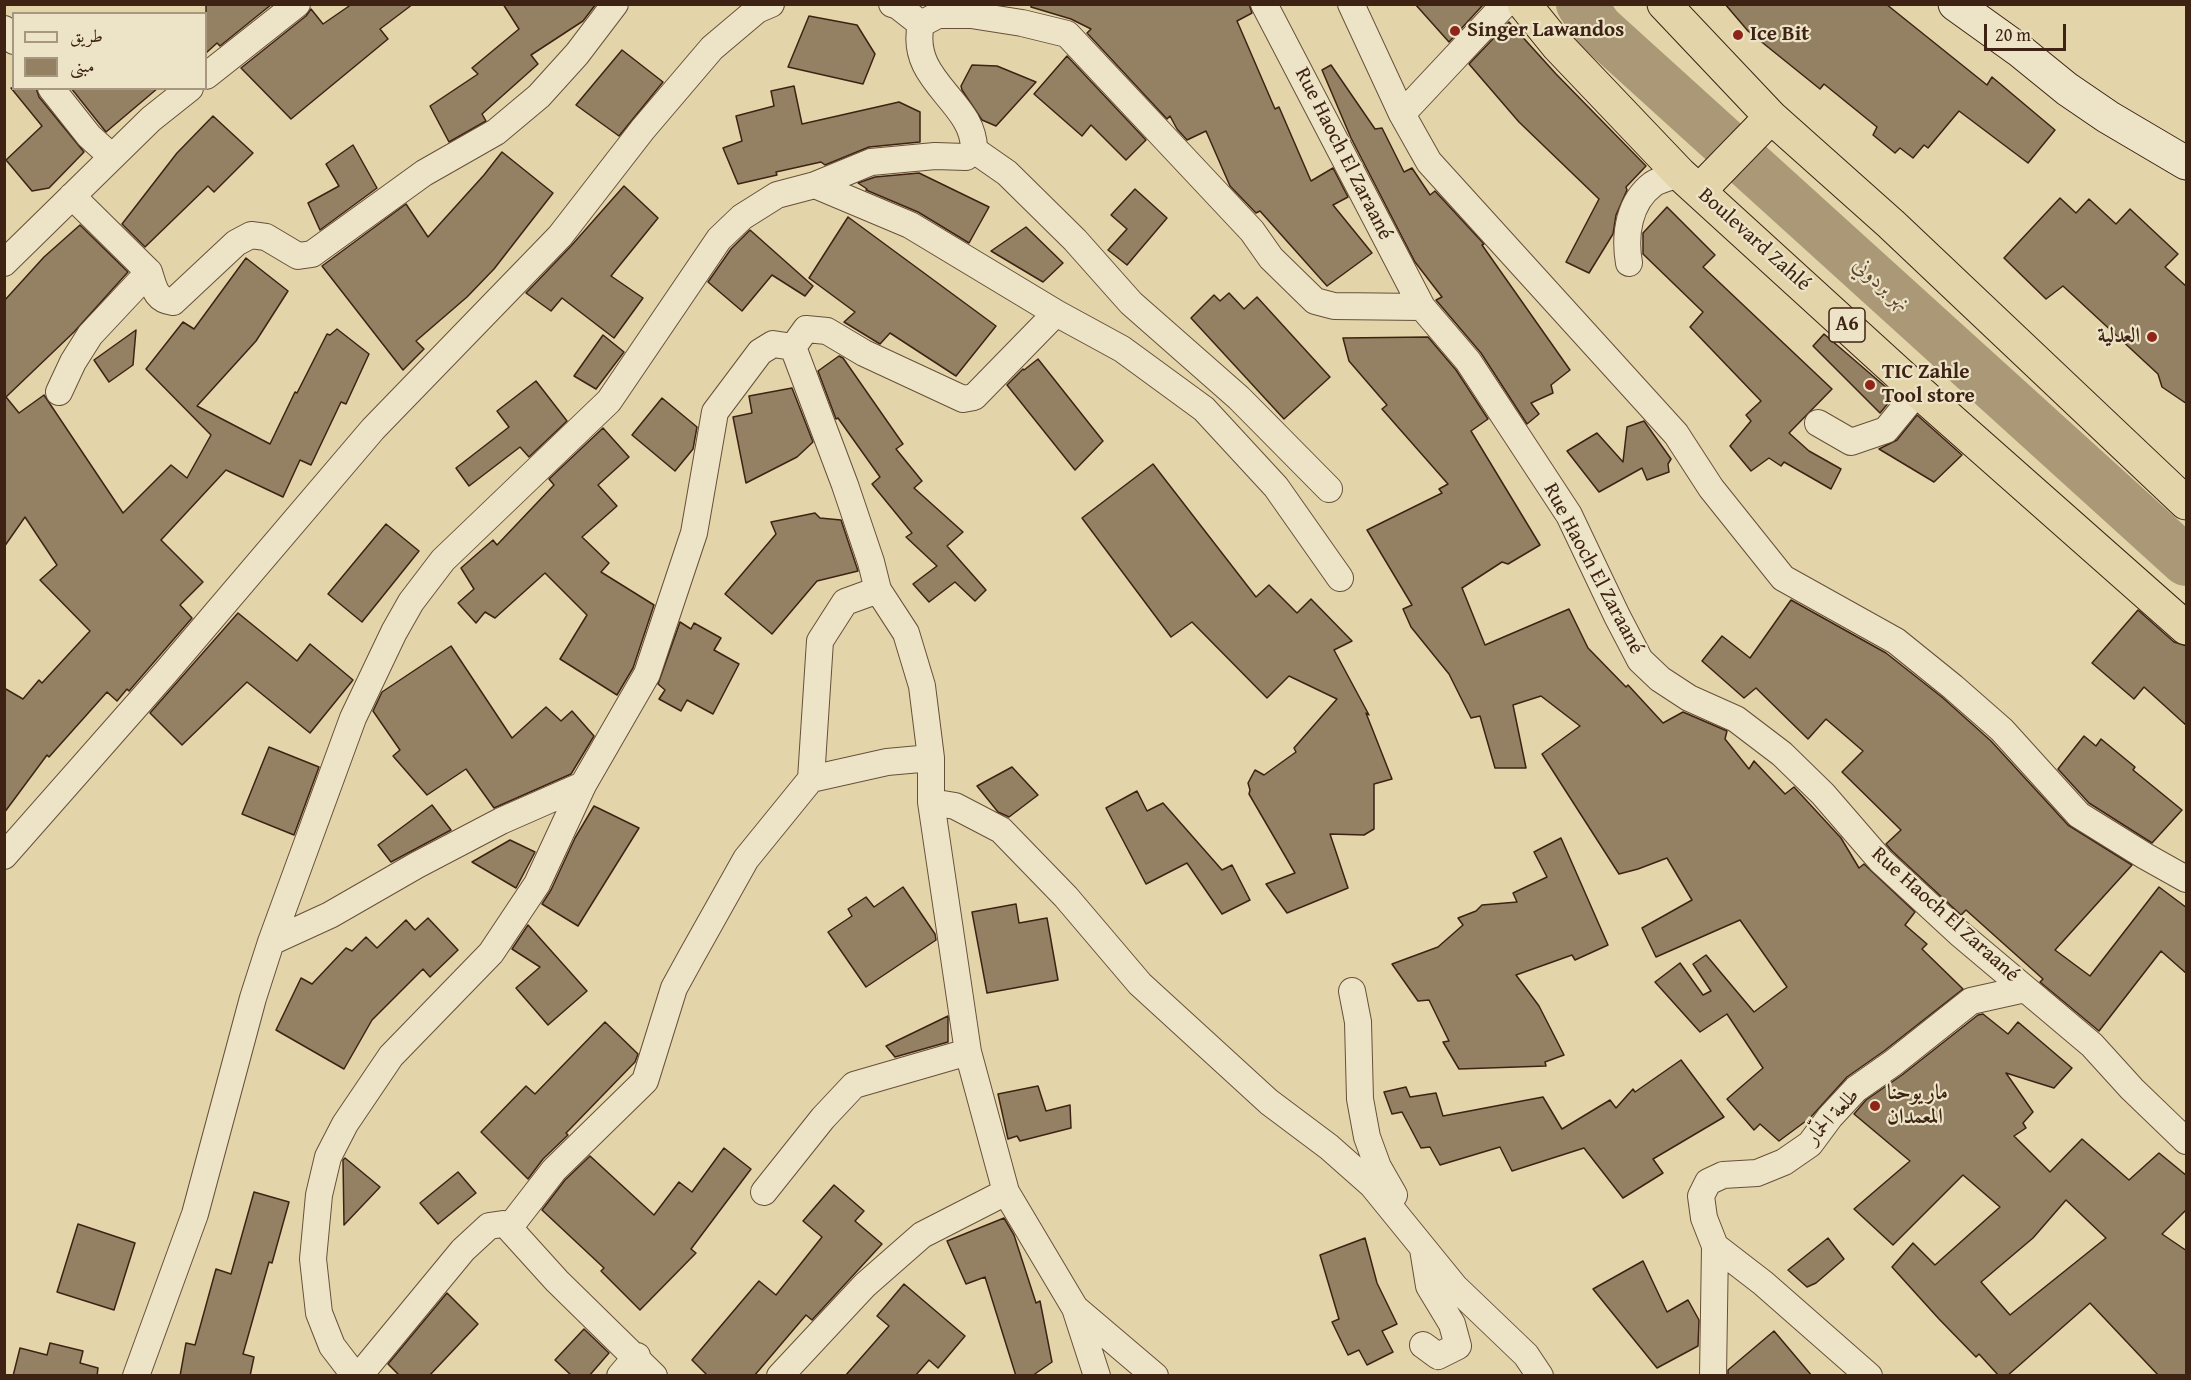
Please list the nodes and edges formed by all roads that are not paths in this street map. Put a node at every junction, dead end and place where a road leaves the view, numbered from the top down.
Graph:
1 (297, 4) edge
2 (615, 4) edge
3 (771, 4) edge
4 (892, 4) edge
5 (1264, 4) edge
6 (1351, 4) edge
7 (1504, 4) edge
8 (1524, 4) edge
9 (1664, 4) edge
10 (1956, 4) edge
11 (921, 24) junction
12 (207, 75) edge
13 (53, 90) edge
14 (187, 90) edge
15 (1402, 114) junction
16 (1771, 117) junction
17 (974, 150) junction
18 (112, 157) junction
19 (2187, 164) edge
20 (1690, 182) junction
21 (815, 185) junction
22 (72, 196) junction
23 (1629, 262) dead end
24 (4, 263) edge
25 (149, 272) junction
26 (1422, 307) junction
27 (1056, 313) junction
28 (793, 347) junction
29 (1918, 391) junction
30 (59, 392) dead end
31 (1818, 423) dead end
32 (1329, 489) dead end
33 (2187, 503) edge
34 (1340, 578) dead end
35 (878, 590) junction
36 (2187, 628) edge
37 (931, 758) junction
38 (811, 779) junction
39 (583, 785) junction
40 (931, 801) junction
41 (4, 856) edge
42 (2187, 879) edge
43 (271, 942) junction
44 (2025, 989) junction
45 (1352, 991) dead end
46 (968, 1052) junction
47 (2187, 1141) edge
48 (764, 1192) dead end
49 (1006, 1192) junction
50 (1396, 1215) junction
51 (509, 1228) junction
52 (1714, 1246) junction
53 (1424, 1249) junction
54 (1075, 1308) junction
55 (1423, 1345) dead end
56 (637, 1356) junction
57 (136, 1376) edge
58 (357, 1376) edge
59 (620, 1376) edge
60 (654, 1376) edge
61 (780, 1376) edge
62 (1097, 1376) edge
63 (1155, 1376) edge
64 (1540, 1376) edge
65 (1713, 1376) edge
66 (1869, 1376) edge

1 - 12 street
2 - 25 street
3 - 41 street
4 - 11 street
5 - 26 street, Rue Haoch El Zaraané
6 - 15 street
7 - 15 street
8 - 20 highway, Boulevard Zahlé / A6
9 - 16 highway
10 - 19 street
11 - 17 street
11 - 26 street
13 - 18 street
14 - 18 street
15 - 42 street
16 - 20 highway
16 - 33 highway
17 - 21 street
17 - 32 street
18 - 22 street
20 - 23 street
20 - 29 highway, Boulevard Zahlé / A6
21 - 27 street
21 - 43 street
22 - 24 street
22 - 25 street
25 - 30 street
26 - 44 street, Rue Haoch El Zaraané
27 - 28 street
27 - 34 street
28 - 35 street
28 - 39 street
29 - 31 street
29 - 36 highway, Boulevard Zahlé / A6
35 - 37 street
35 - 38 street
37 - 38 street
37 - 40 street
38 - 51 street
39 - 43 street
39 - 58 street
40 - 46 street
40 - 50 street
43 - 57 street
44 - 47 street, Rue Haoch El Zaraané
44 - 52 street, طلعة الحمّار
45 - 50 street
46 - 48 street
46 - 49 street
49 - 54 street
49 - 61 street
50 - 53 street
51 - 56 street
51 - 58 street
52 - 65 street
52 - 66 street
53 - 55 street
53 - 64 street
54 - 62 street
54 - 63 street
56 - 59 street
56 - 60 street

